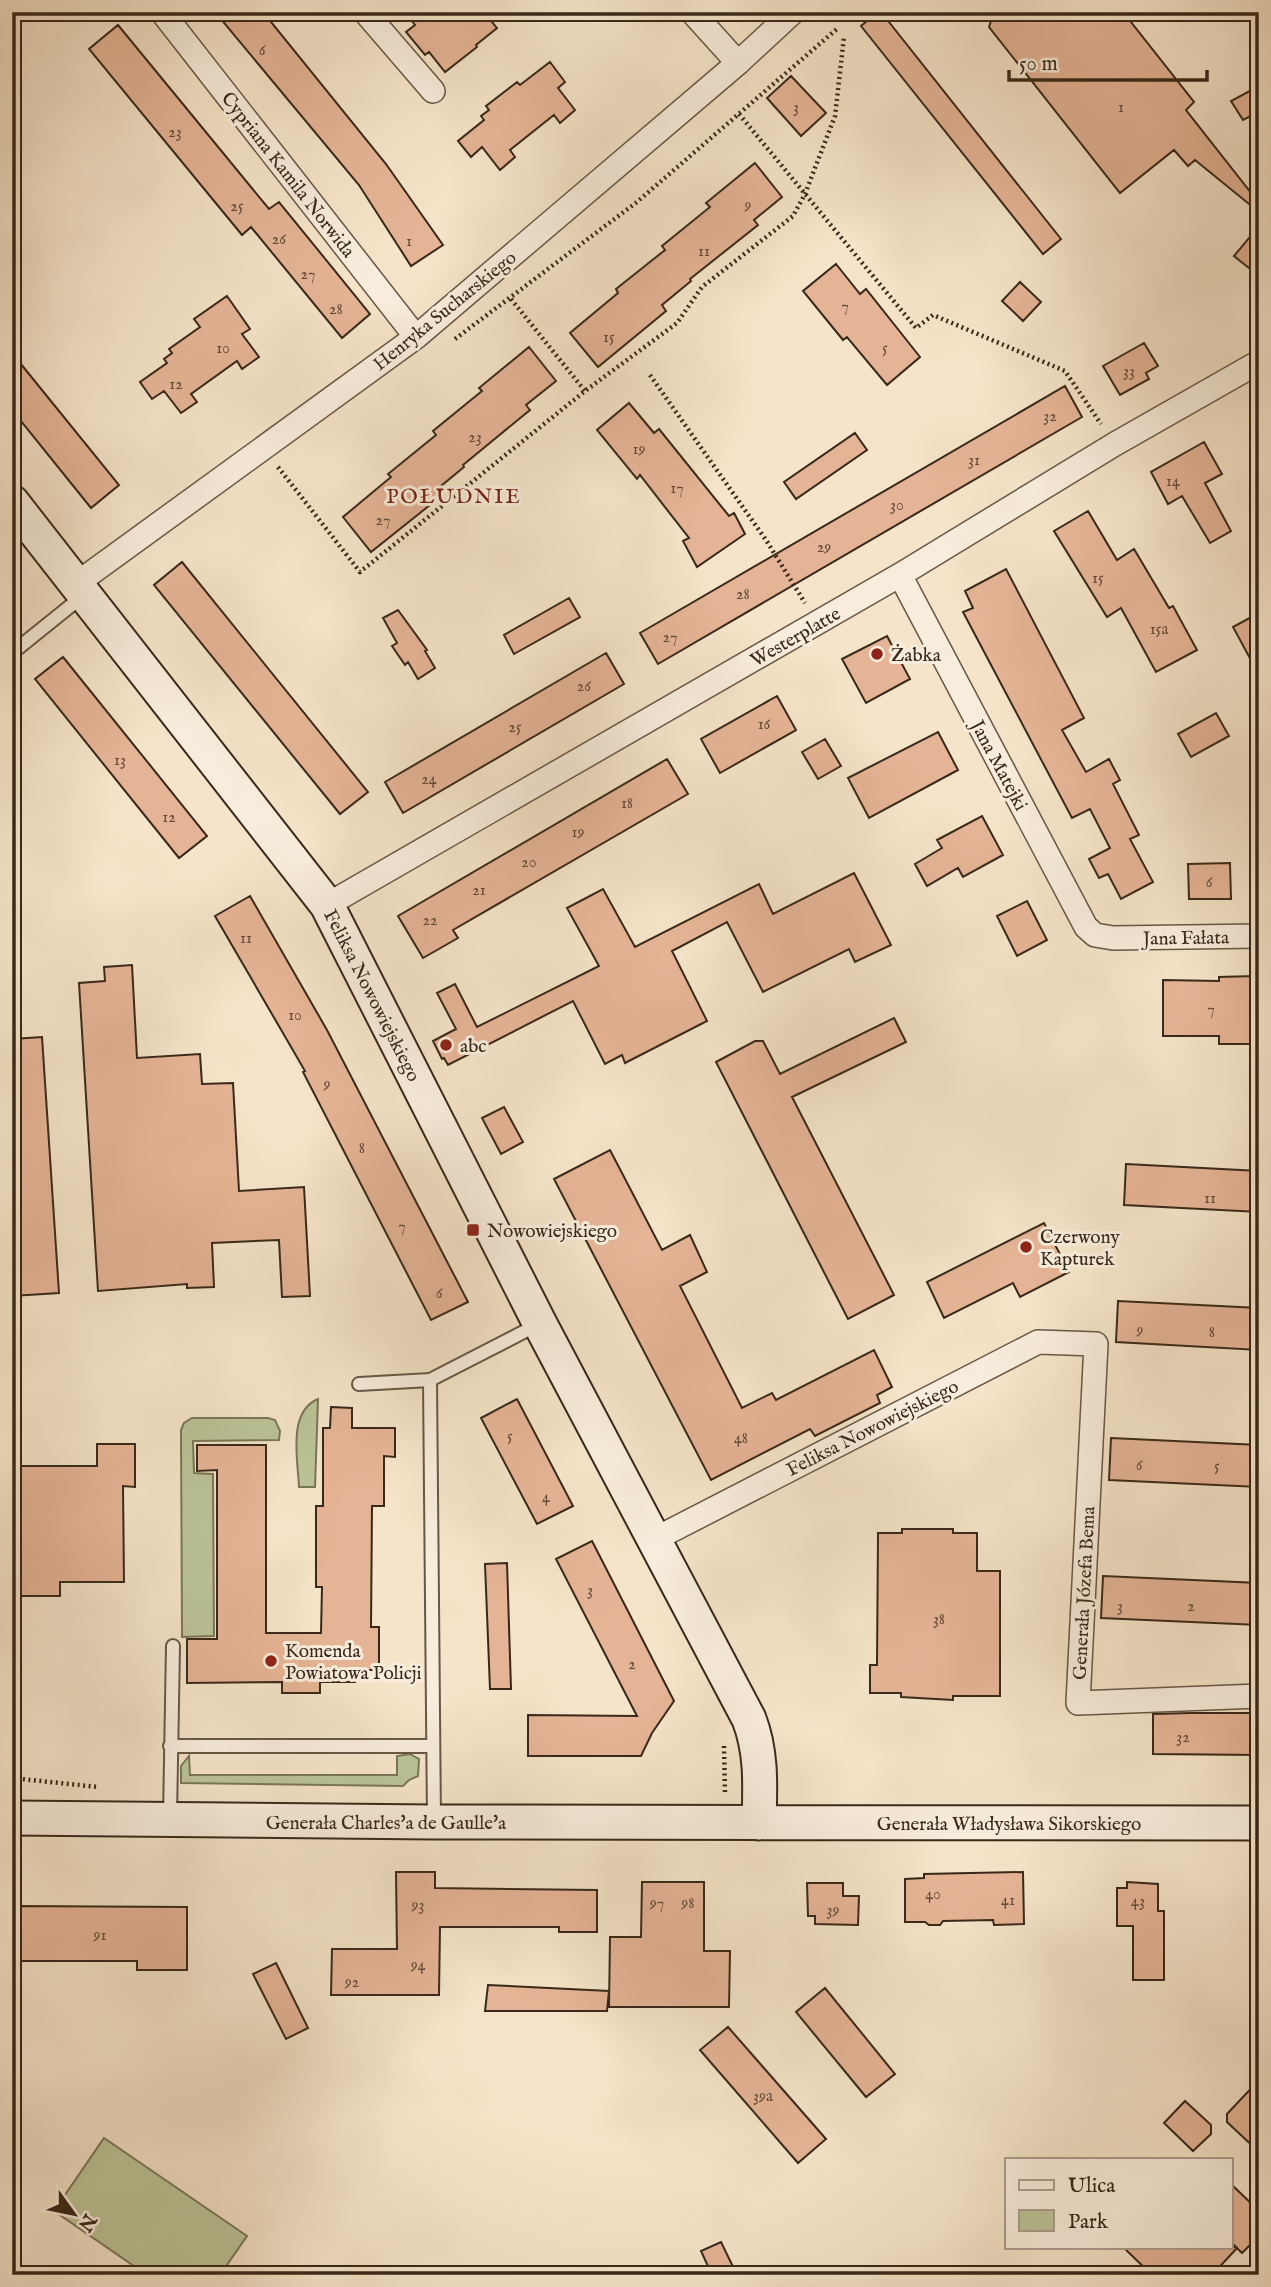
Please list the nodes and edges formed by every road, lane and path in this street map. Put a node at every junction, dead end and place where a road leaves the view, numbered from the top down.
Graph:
1 (162, 12) edge
2 (365, 12) edge
3 (692, 12) edge
4 (793, 12) edge
5 (838, 28) dead end
6 (844, 37) dead end
7 (738, 62) junction
8 (433, 91) dead end
9 (739, 114) junction
10 (805, 194) junction
11 (511, 299) junction
12 (416, 337) junction
13 (444, 347) dead end
14 (1259, 362) edge
15 (650, 375) dead end
16 (585, 391) junction
17 (1115, 444) junction
18 (289, 459) dead end
19 (12, 502) edge
20 (901, 575) junction
21 (80, 589) junction
22 (817, 623) junction
23 (12, 653) edge
24 (327, 905) junction
25 (1259, 936) edge
26 (1113, 938) joint
27 (540, 1324) junction
28 (1096, 1345) joint
29 (430, 1380) junction
30 (359, 1384) dead end
31 (655, 1539) junction
32 (173, 1646) dead end
33 (1259, 1696) edge
34 (724, 1742) dead end
35 (433, 1745) junction
36 (170, 1746) junction
37 (12, 1778) edge
38 (108, 1788) dead end
39 (725, 1794) dead end
40 (12, 1818) edge
41 (170, 1820) junction
42 (434, 1822) junction
43 (759, 1823) junction
44 (1259, 1823) edge

1 - 12 street, Cypriana Kamila Norwida
2 - 8 street
3 - 7 street
4 - 7 street, Henryka Sucharskiego
5 - 9 path
6 - 10 path
7 - 12 street, Henryka Sucharskiego
9 - 10 path
9 - 11 path
10 - 16 path
10 - 17 path
11 - 13 path
11 - 16 path
12 - 21 street, Henryka Sucharskiego
14 - 17 street, Westerplatte
15 - 22 path
16 - 18 path
17 - 20 street, Westerplatte
19 - 21 street, Feliksa Nowowiejskiego
20 - 22 street, Westerplatte
20 - 26 street, Jana Matejki
21 - 23 lane
21 - 24 street, Feliksa Nowowiejskiego
22 - 24 street, Westerplatte
24 - 27 street, Feliksa Nowowiejskiego
25 - 26 street, Jana Fałata
27 - 29 lane
27 - 31 street, Feliksa Nowowiejskiego
28 - 31 street, Feliksa Nowowiejskiego
28 - 33 street, Generała Józefa Bema
29 - 30 lane
29 - 35 lane
31 - 43 street, Feliksa Nowowiejskiego
32 - 36 lane
34 - 39 path
35 - 36 lane
35 - 42 lane
36 - 41 lane
37 - 38 path
40 - 41 street, Generała Charles'a de Gaulle'a
41 - 42 street, Generała Charles'a de Gaulle'a
42 - 43 street, Generała Charles'a de Gaulle'a
43 - 44 street, Generała Władysława Sikorskiego

